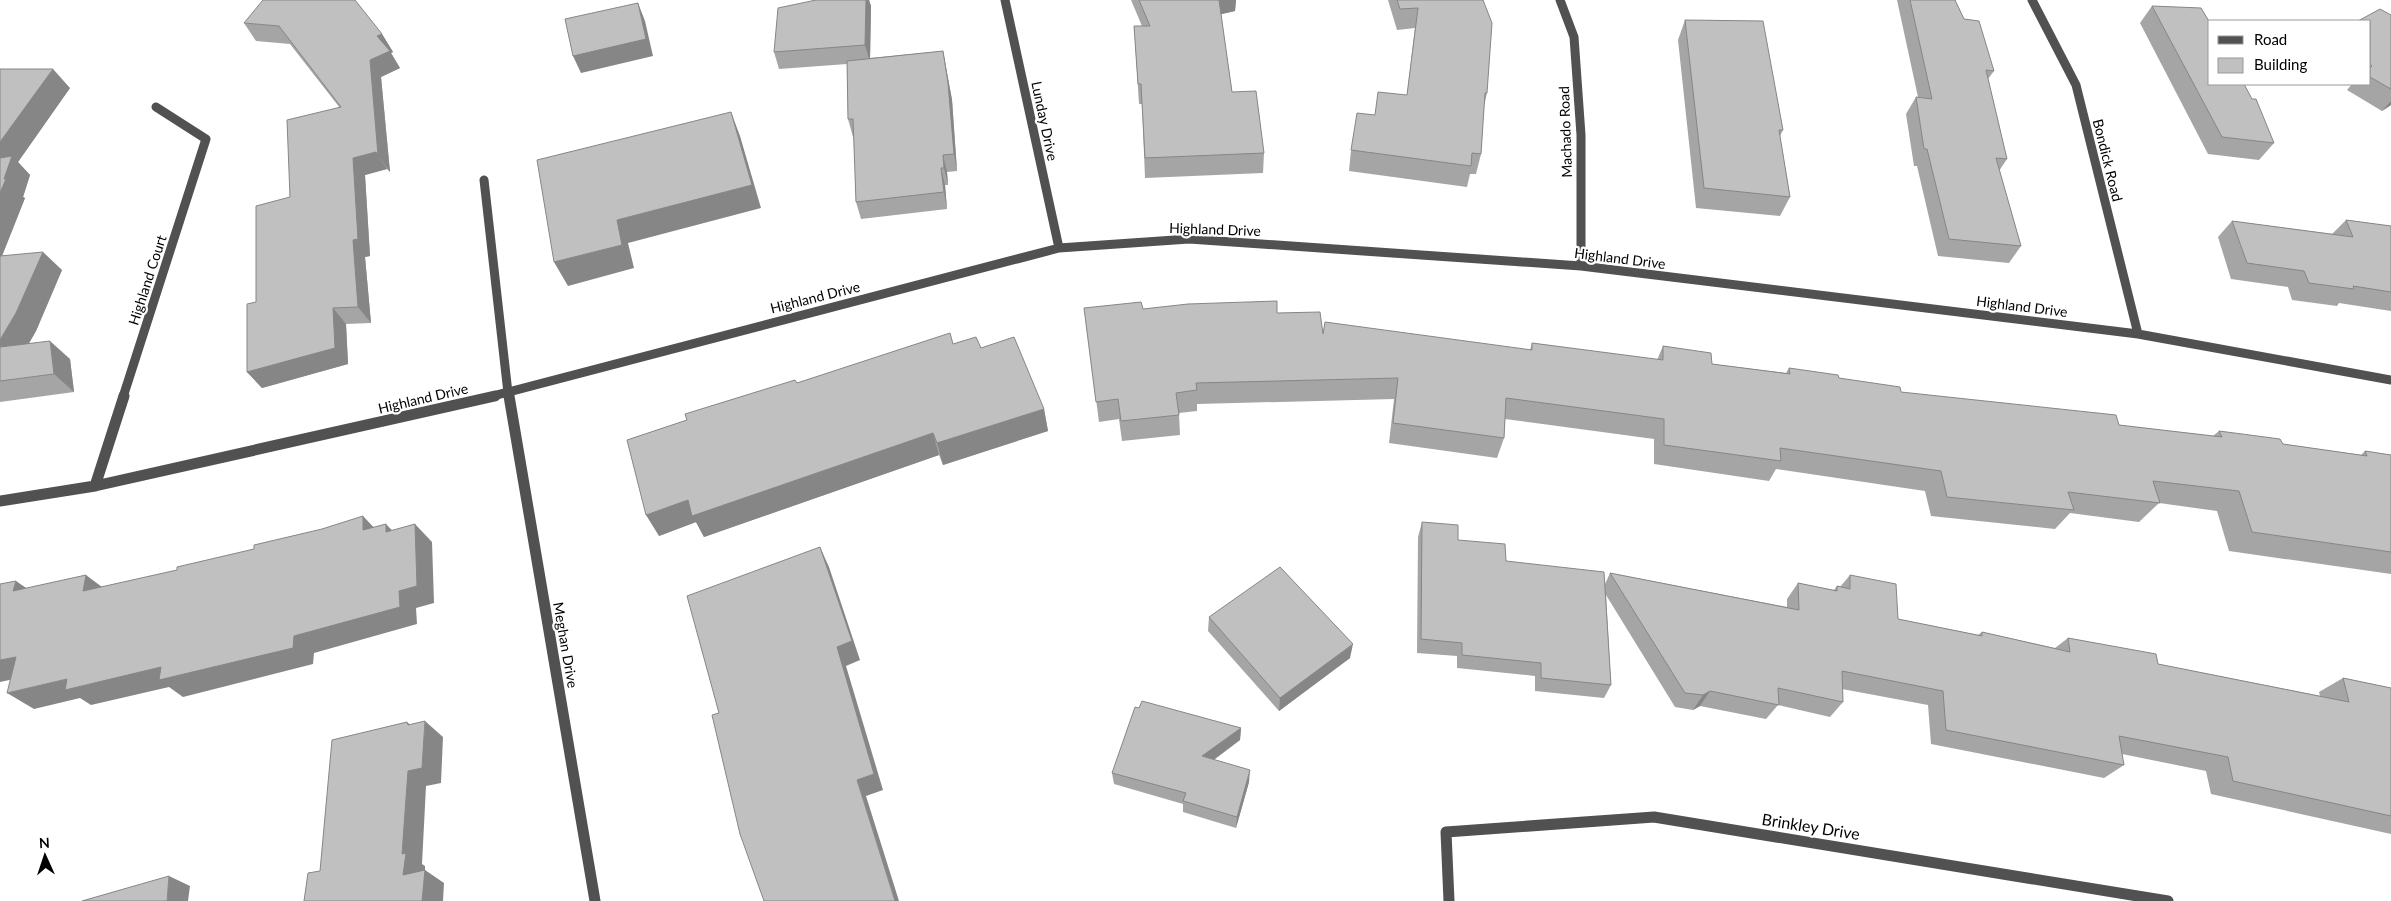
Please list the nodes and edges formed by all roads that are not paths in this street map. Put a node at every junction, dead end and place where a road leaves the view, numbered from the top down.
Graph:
1 (1005, 0) edge
2 (1560, 0) edge
3 (2032, 0) edge
4 (156, 107) dead end
5 (484, 180) dead end
6 (1059, 248) junction
7 (1581, 266) junction
8 (2138, 334) junction
9 (2391, 380) edge
10 (508, 393) junction
11 (95, 486) junction
12 (0, 501) edge
13 (594, 901) edge
14 (1449, 901) edge
15 (2168, 901) edge

1 - 6 street, Lunday Drive
2 - 7 street, Machado Road
3 - 8 street, Bondick Road
4 - 11 street, Highland Court
5 - 10 street, Meghan Drive
6 - 7 street, Highland Drive
6 - 10 street, Highland Drive
7 - 8 street, Highland Drive
8 - 9 street, Highland Drive
10 - 11 street, Highland Drive
10 - 13 street, Meghan Drive
11 - 12 street, Highland Drive
14 - 15 street, Brinkley Drive

